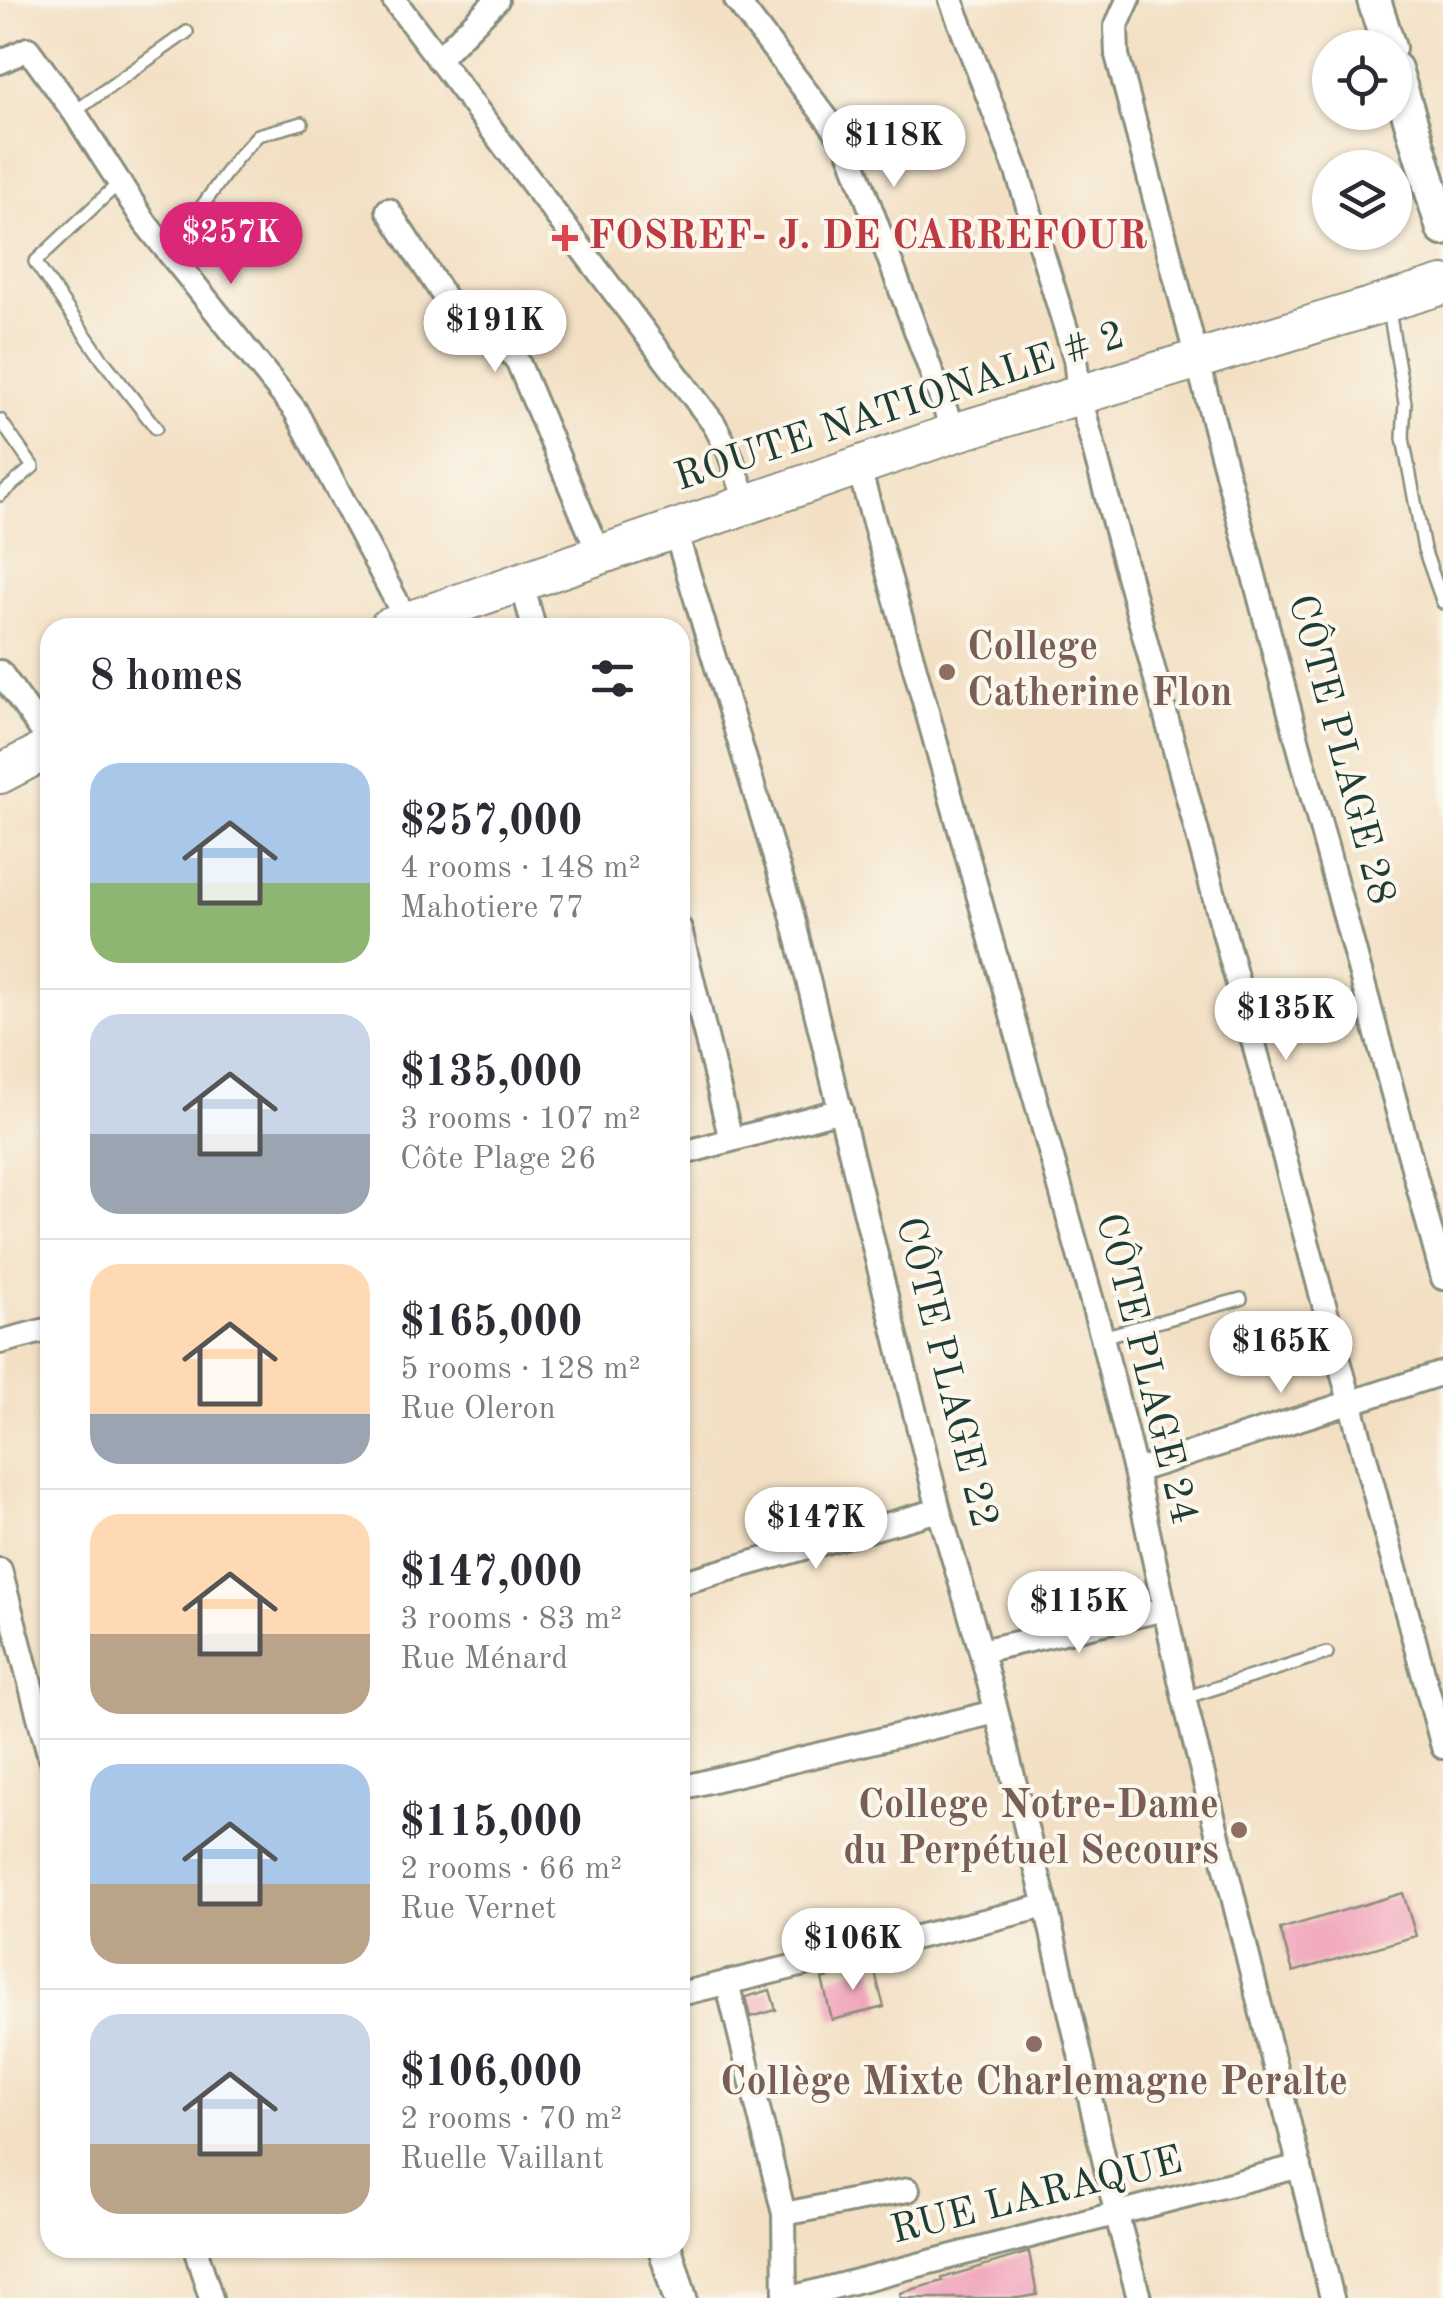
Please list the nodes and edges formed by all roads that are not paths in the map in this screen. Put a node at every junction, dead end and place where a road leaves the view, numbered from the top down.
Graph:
1 (394, 0) edge
2 (497, 0) edge
3 (736, 0) edge
4 (951, 0) edge
5 (1128, 0) edge
6 (1374, 0) edge
7 (1383, 30) edge
8 (187, 32) dead end
9 (438, 58) junction
10 (0, 62) edge
11 (74, 112) junction
12 (302, 123) dead end
13 (1412, 126) edge
14 (119, 183) junction
15 (388, 210) dead end
16 (1443, 229) edge
17 (169, 252) junction
18 (1443, 284) edge
19 (1388, 301) junction
20 (1198, 358) junction
21 (1079, 393) junction
22 (0, 420) edge
23 (156, 428) dead end
24 (954, 433) junction
25 (858, 465) junction
26 (0, 495) edge
27 (748, 506) junction
28 (675, 530) junction
29 (599, 554) junction
30 (522, 584) junction
31 (1443, 602) edge
32 (395, 618) edge
33 (417, 618) edge
34 (531, 618) edge
35 (0, 672) edge
36 (40, 730) edge
37 (40, 751) edge
38 (0, 774) edge
39 (690, 970) edge
40 (840, 1110) junction
41 (731, 1140) junction
42 (690, 1151) edge
43 (1443, 1278) edge
44 (1242, 1299) dead end
45 (40, 1332) edge
46 (1102, 1337) junction
47 (0, 1342) edge
48 (1443, 1372) edge
49 (1353, 1401) junction
50 (1135, 1471) junction
51 (939, 1510) junction
52 (0, 1570) edge
53 (690, 1580) edge
54 (1166, 1609) junction
55 (981, 1651) junction
56 (1327, 1653) dead end
57 (1184, 1698) junction
58 (996, 1712) junction
59 (40, 1715) edge
60 (1443, 1746) edge
61 (690, 1786) edge
62 (1046, 1906) junction
63 (727, 1982) junction
64 (690, 1991) edge
65 (1300, 2166) junction
66 (908, 2190) dead end
67 (784, 2214) junction
68 (1117, 2216) junction
69 (198, 2258) edge
70 (668, 2258) edge
71 (210, 2298) edge
72 (680, 2298) edge
73 (788, 2298) edge
74 (1139, 2298) edge
75 (1332, 2298) edge

1 - 9 street
2 - 9 street
3 - 24 street
4 - 21 street
5 - 20 street, CÔTE PLAGE 28
6 - 7 street
8 - 11 lane
9 - 27 street
10 - 11 street
11 - 14 street
12 - 17 lane
13 - 16 street
14 - 17 street
14 - 23 lane
15 - 29 street
17 - 32 street
18 - 19 main road, ROUTE NATIONALE # 2
19 - 20 main road, ROUTE NATIONALE # 2
19 - 31 lane
20 - 21 main road, ROUTE NATIONALE # 2
20 - 43 street, CÔTE PLAGE 28
21 - 24 main road, ROUTE NATIONALE # 2
21 - 49 street
22 - 26 lane
24 - 25 main road, ROUTE NATIONALE # 2
25 - 27 main road, ROUTE NATIONALE # 2
25 - 46 street, CÔTE PLAGE 24
27 - 28 main road, ROUTE NATIONALE # 2
28 - 29 main road, ROUTE NATIONALE # 2
28 - 40 street, CÔTE PLAGE 22
29 - 30 main road, ROUTE NATIONALE # 2
30 - 33 main road, ROUTE NATIONALE # 2
30 - 34 street
35 - 36 street
37 - 38 main road
39 - 41 street
40 - 41 street
40 - 51 street, CÔTE PLAGE 22
41 - 42 street
44 - 46 lane
45 - 47 street
46 - 50 street, CÔTE PLAGE 24
48 - 49 street
49 - 50 street
49 - 60 street
50 - 54 street, CÔTE PLAGE 24
51 - 53 street
51 - 55 street, CÔTE PLAGE 22
52 - 59 street
54 - 55 street
54 - 57 street, CÔTE PLAGE 24
55 - 58 street, CÔTE PLAGE 22
56 - 57 lane
57 - 65 street, CÔTE PLAGE 24
58 - 61 street
58 - 62 street, CÔTE PLAGE 22
62 - 63 street
62 - 68 street, CÔTE PLAGE 22
63 - 64 street
63 - 67 street
65 - 68 street, RUE LARAQUE
65 - 75 street, CÔTE PLAGE 24
66 - 67 street
67 - 73 street
68 - 73 street, RUE LARAQUE
68 - 74 street, CÔTE PLAGE 22
69 - 71 street
70 - 72 street

